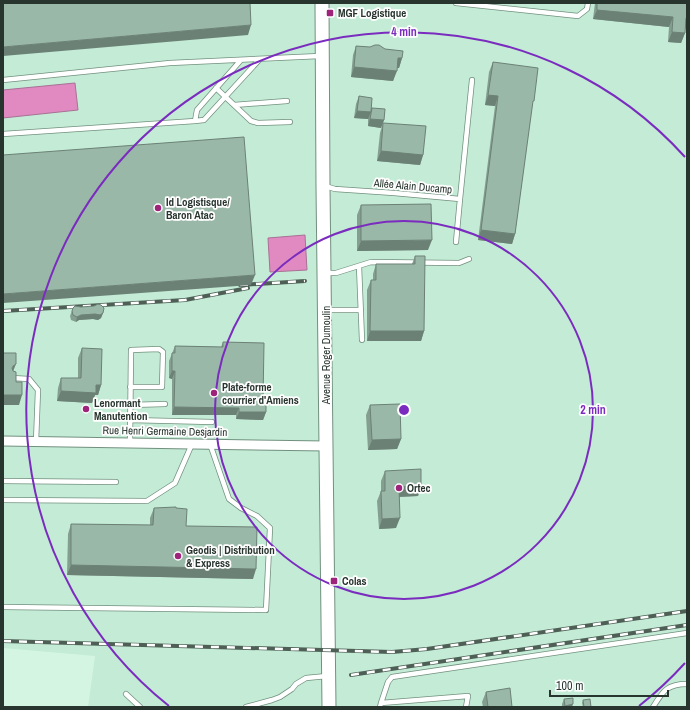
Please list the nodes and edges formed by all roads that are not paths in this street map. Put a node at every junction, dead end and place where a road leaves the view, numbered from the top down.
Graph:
1 (322, 3) edge
2 (456, 3) edge
3 (588, 3) edge
4 (322, 56) junction
5 (260, 59) junction
6 (241, 60) junction
7 (3, 80) edge
8 (472, 80) dead end
9 (216, 88) junction
10 (225, 97) junction
11 (287, 102) dead end
12 (234, 105) junction
13 (196, 121) junction
14 (290, 122) dead end
15 (3, 134) edge
16 (323, 186) junction
17 (460, 200) junction
18 (456, 242) dead end
19 (469, 259) dead end
20 (359, 266) junction
21 (325, 273) junction
22 (325, 310) junction
23 (360, 310) junction
24 (362, 340) dead end
25 (12, 378) edge
26 (130, 387) junction
27 (165, 404) dead end
28 (130, 405) junction
29 (130, 420) junction
30 (212, 422) dead end
31 (3, 441) edge
32 (36, 442) junction
33 (130, 443) junction
34 (192, 444) junction
35 (210, 444) junction
36 (326, 446) junction
37 (3, 481) edge
38 (116, 482) dead end
39 (3, 500) edge
40 (3, 607) edge
41 (687, 633) edge
42 (328, 676) junction
43 (687, 684) edge
44 (126, 694) dead end
45 (381, 705) edge
46 (140, 707) edge
47 (246, 707) edge
48 (329, 707) edge
49 (466, 707) edge
50 (653, 707) edge

1 - 4 main road, Avenue Roger Dumoulin
2 - 3 lane
4 - 5 lane
4 - 16 main road, Avenue Roger Dumoulin
5 - 6 lane
5 - 10 lane
6 - 7 lane
6 - 9 lane
8 - 17 lane
9 - 10 lane
9 - 13 lane
10 - 12 lane
10 - 13 lane
11 - 12 lane
12 - 14 lane
13 - 15 lane
16 - 17 lane, Allée Alain Ducamp
16 - 21 main road, Avenue Roger Dumoulin
17 - 18 lane, Allée Alain Ducamp
19 - 20 lane
20 - 21 lane
20 - 23 lane
21 - 22 main road, Avenue Roger Dumoulin
22 - 23 lane
22 - 36 main road, Avenue Roger Dumoulin
23 - 24 lane
25 - 32 lane
26 - 26 lane
26 - 28 lane
27 - 28 lane
28 - 29 lane
29 - 30 lane
29 - 33 lane
31 - 32 street, Rue Henri Germaine Desjardin
32 - 33 street, Rue Henri Germaine Desjardin
33 - 34 street, Rue Henri Germaine Desjardin
34 - 35 street, Rue Henri Germaine Desjardin
34 - 39 lane
35 - 36 street, Rue Henri Germaine Desjardin
35 - 40 lane
36 - 42 main road, Avenue Roger Dumoulin
37 - 38 lane
41 - 45 lane
42 - 47 lane
42 - 48 main road, Avenue Roger Dumoulin
43 - 50 lane
44 - 46 lane
45 - 49 lane

